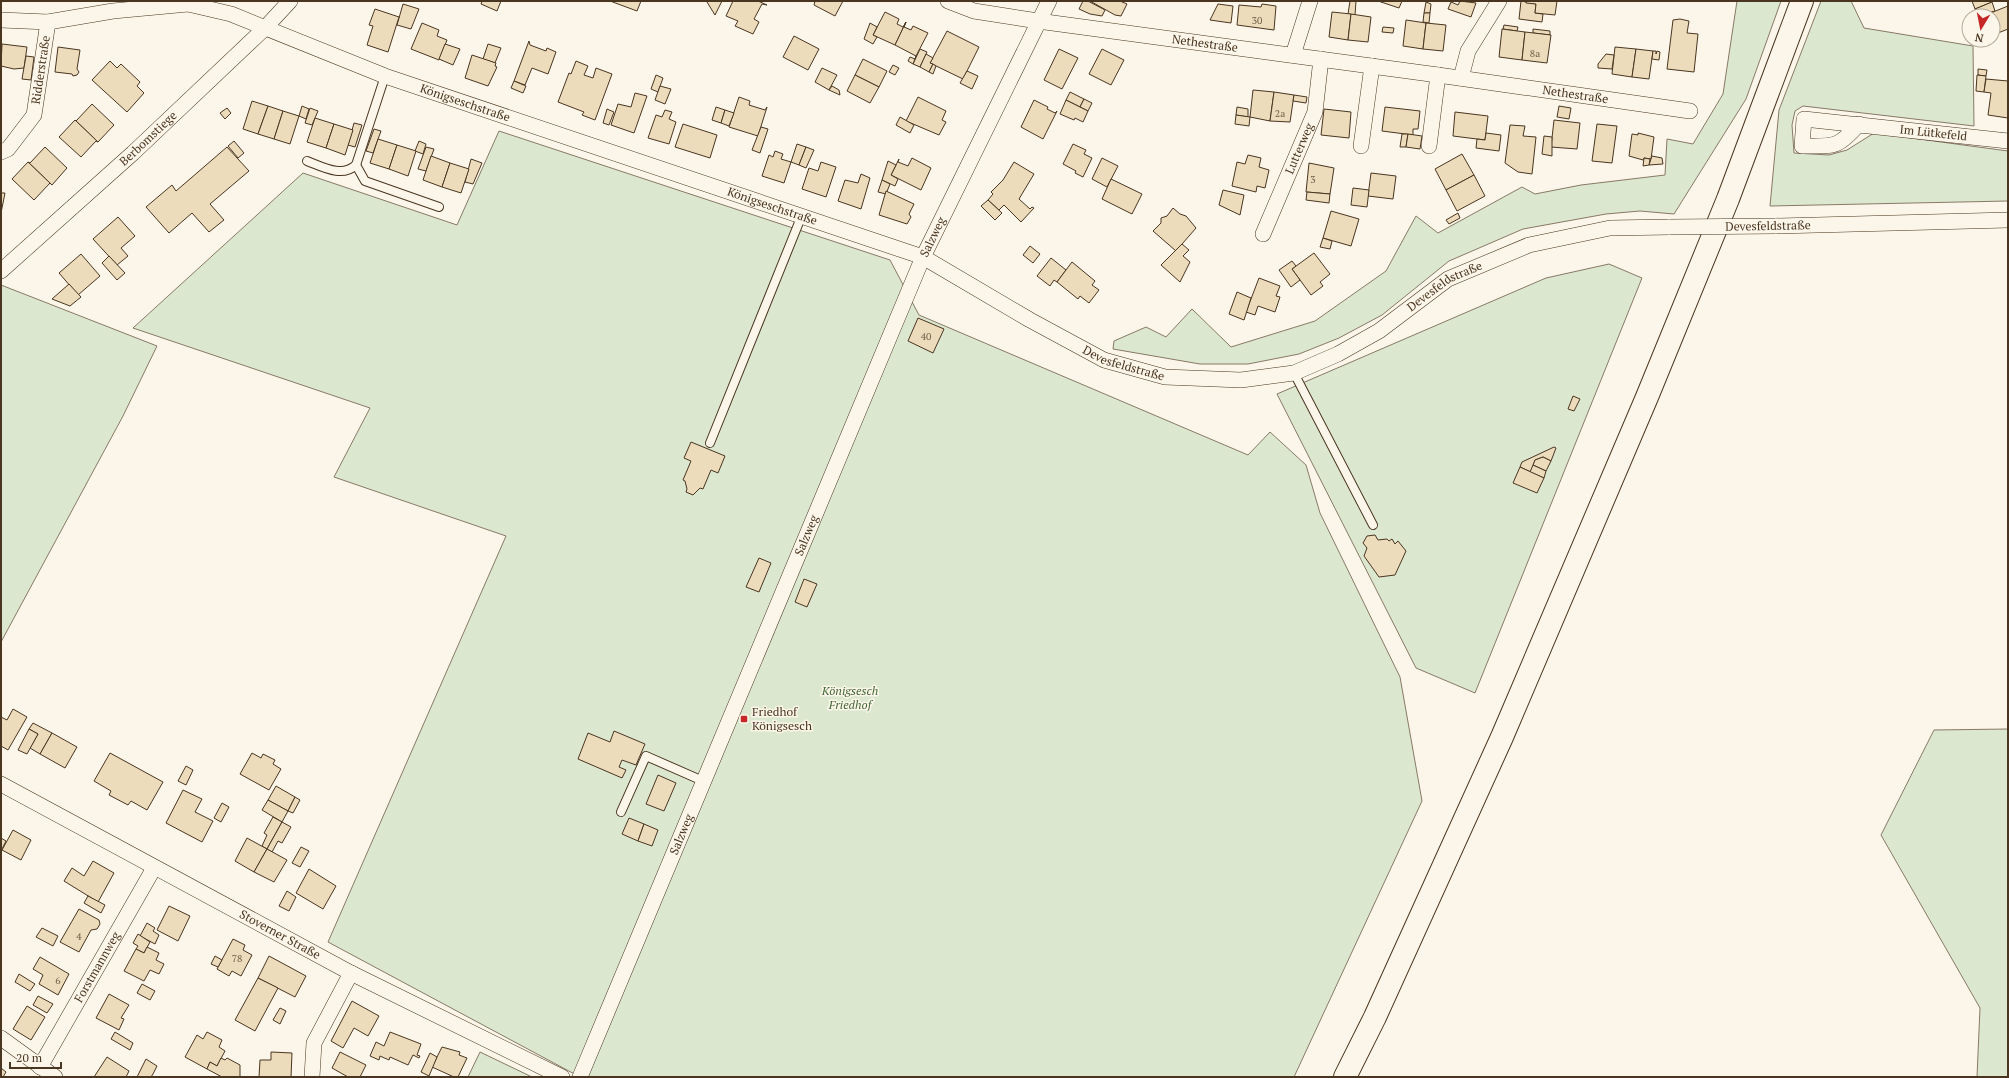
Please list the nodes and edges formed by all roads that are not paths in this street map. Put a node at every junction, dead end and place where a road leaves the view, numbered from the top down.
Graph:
1 (290, 1) edge
2 (948, 1) edge
3 (1049, 1) edge
4 (1310, 1) edge
5 (1499, 1) edge
6 (1802, 1) edge
7 (1, 20) edge
8 (1038, 21) junction
9 (48, 22) junction
10 (265, 28) junction
11 (1293, 55) junction
12 (1321, 59) junction
13 (1372, 66) junction
14 (1438, 75) junction
15 (385, 76) junction
16 (1461, 78) junction
17 (1690, 111) dead end
18 (1860, 124) dead end
19 (2008, 141) edge
20 (1361, 146) dead end
21 (1429, 146) dead end
22 (1, 152) edge
23 (307, 161) dead end
24 (356, 165) junction
25 (439, 207) dead end
26 (802, 215) junction
27 (2008, 220) edge
28 (1263, 234) dead end
29 (923, 257) junction
30 (1, 271) edge
31 (1294, 373) junction
32 (710, 443) dead end
33 (1373, 525) dead end
34 (703, 780) junction
35 (1, 784) edge
36 (621, 812) dead end
37 (154, 868) junction
38 (351, 972) junction
39 (1, 1038) edge
40 (40, 1067) junction
41 (55, 1077) edge
42 (312, 1077) edge
43 (562, 1077) edge
44 (580, 1077) edge
45 (1345, 1077) edge

1 - 10 street, Berbomstiege
2 - 8 street, Nethestraße
3 - 8 street, Salzweg
4 - 11 street
5 - 16 street
6 - 45 highway
7 - 9 street, Königseschstraße
8 - 11 street, Nethestraße
8 - 29 street, Salzweg
9 - 10 street, Königseschstraße
9 - 22 street, Ridderstraße
10 - 15 street, Königseschstraße
10 - 30 street, Berbomstiege
11 - 12 street, Nethestraße
12 - 13 street, Nethestraße
12 - 28 street, Lutterweg
13 - 14 street, Nethestraße
13 - 20 street
14 - 16 street, Nethestraße
14 - 21 street
15 - 24 lane
15 - 26 street, Königseschstraße
16 - 17 street, Nethestraße
18 - 19 street, Im Lütkefeld
23 - 24 lane
24 - 25 lane
26 - 29 street, Königseschstraße
26 - 32 lane
27 - 31 street, Devesfeldstraße, bridge
29 - 31 street, Devesfeldstraße
29 - 34 street, Salzweg
31 - 33 lane
34 - 36 lane
34 - 44 street, Salzweg
35 - 37 street, Stoverner Straße
37 - 38 street, Stoverner Straße
37 - 40 street, Forstmannweg
38 - 42 street
38 - 43 street, Stoverner Straße
39 - 40 street
40 - 41 street

